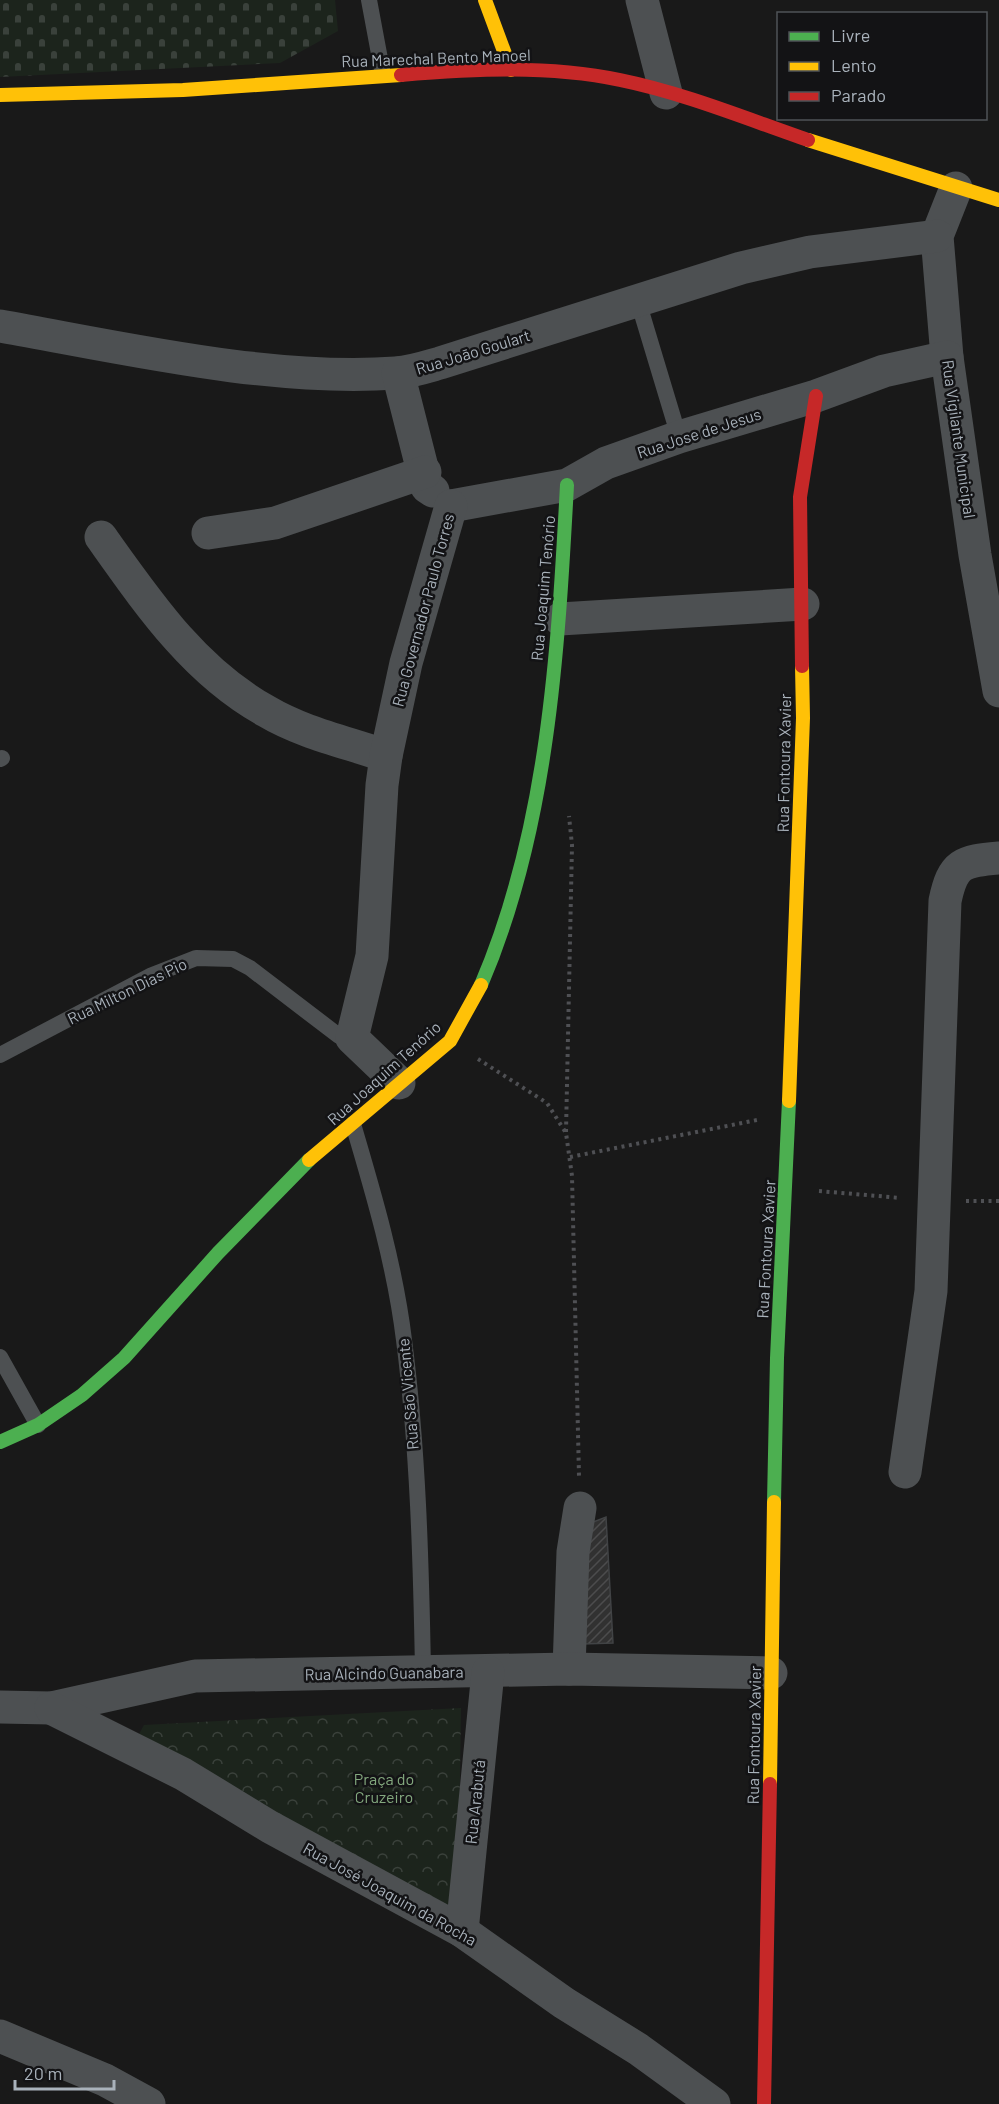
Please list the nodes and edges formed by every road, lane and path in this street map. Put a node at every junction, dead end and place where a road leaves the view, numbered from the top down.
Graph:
1 (369, 0) edge
2 (485, 0) edge
3 (642, 0) edge
4 (511, 70) junction
5 (383, 75) junction
6 (666, 93) junction
7 (0, 95) edge
8 (956, 188) junction
9 (999, 200) edge
10 (937, 237) junction
11 (638, 301) junction
12 (0, 326) edge
13 (947, 357) junction
14 (398, 373) junction
15 (816, 396) junction
16 (679, 437) junction
17 (425, 472) junction
18 (567, 485) junction
19 (452, 506) junction
20 (208, 532) dead end
21 (100, 537) dead end
22 (803, 604) junction
23 (560, 619) junction
24 (999, 691) edge
25 (386, 756) junction
26 (539, 779) junction
27 (999, 858) edge
28 (352, 1038) junction
29 (450, 1041) junction
30 (0, 1055) edge
31 (399, 1083) junction
32 (789, 1113) junction
33 (353, 1124) junction
34 (566, 1133) junction
35 (570, 1157) junction
36 (785, 1188) junction
37 (936, 1201) junction
38 (0, 1357) edge
39 (38, 1425) junction
40 (0, 1442) edge
41 (905, 1472) dead end
42 (580, 1508) joint
43 (569, 1669) junction
44 (423, 1671) junction
45 (488, 1672) junction
46 (771, 1673) junction
47 (0, 1707) edge
48 (51, 1708) junction
49 (462, 1931) junction
50 (0, 2036) edge
51 (705, 2101) edge
52 (148, 2104) edge
53 (764, 2104) edge

1 - 5 lane
2 - 4 street
3 - 6 street
4 - 5 street, Rua Marechal Bento Manoel
4 - 6 street, Rua Marechal Bento Manoel
5 - 7 street, Rua Marechal Bento Manoel
6 - 8 street, Rua Marechal Bento Manoel
8 - 9 street, Rua Marechal Bento Manoel
8 - 10 street, Rua Vigilante Municipal
10 - 11 street, Rua Joāo Goulart
10 - 13 street, Rua Vigilante Municipal
11 - 14 street, Rua Joāo Goulart
11 - 16 lane
12 - 14 street, Rua Joāo Goulart
13 - 15 street, Rua Jose de Jesus
13 - 24 street, Rua Vigilante Municipal
14 - 17 street, Rua Governador Paulo Torres
15 - 16 street, Rua Jose de Jesus
15 - 22 street, Rua Fontoura Xavier
16 - 18 street, Rua Jose de Jesus
17 - 19 street, Rua Governador Paulo Torres
17 - 20 street
18 - 19 street, Rua Jose de Jesus
18 - 23 street, Rua Joaquim Tenório
19 - 25 street, Rua Governador Paulo Torres
21 - 25 street
22 - 23 street
22 - 32 street, Rua Fontoura Xavier
23 - 26 street, Rua Joaquim Tenório
25 - 28 street, Rua Governador Paulo Torres
26 - 29 street, Rua Joaquim Tenório
26 - 34 path
27 - 37 street
28 - 30 lane, Rua Milton Dias Pio
28 - 31 street, Rua Milton Dias Pio
29 - 31 street, Rua Joaquim Tenório
29 - 34 path
31 - 33 street, Rua Joaquim Tenório
32 - 35 path
32 - 36 street, Rua Fontoura Xavier
33 - 39 street, Rua Joaquim Tenório
33 - 44 lane, Rua Sāo Vicente
34 - 35 path
35 - 42 path
36 - 37 path
36 - 46 street, Rua Fontoura Xavier
37 - 41 street
38 - 39 lane
39 - 40 street, Rua Joaquim Tenório
42 - 43 street
43 - 45 street, Rua Alcindo Guanabara
43 - 46 street, Rua Alcindo Guanabara
44 - 45 street, Rua Alcindo Guanabara
44 - 48 street, Rua Alcindo Guanabara
45 - 49 street, Rua Arabutá
46 - 53 street, Rua Fontoura Xavier
47 - 48 street, Rua Alcindo Guanabara
48 - 49 street, Rua José Joaquim da Rocha
49 - 51 street, Rua José Joaquim da Rocha
50 - 52 street

